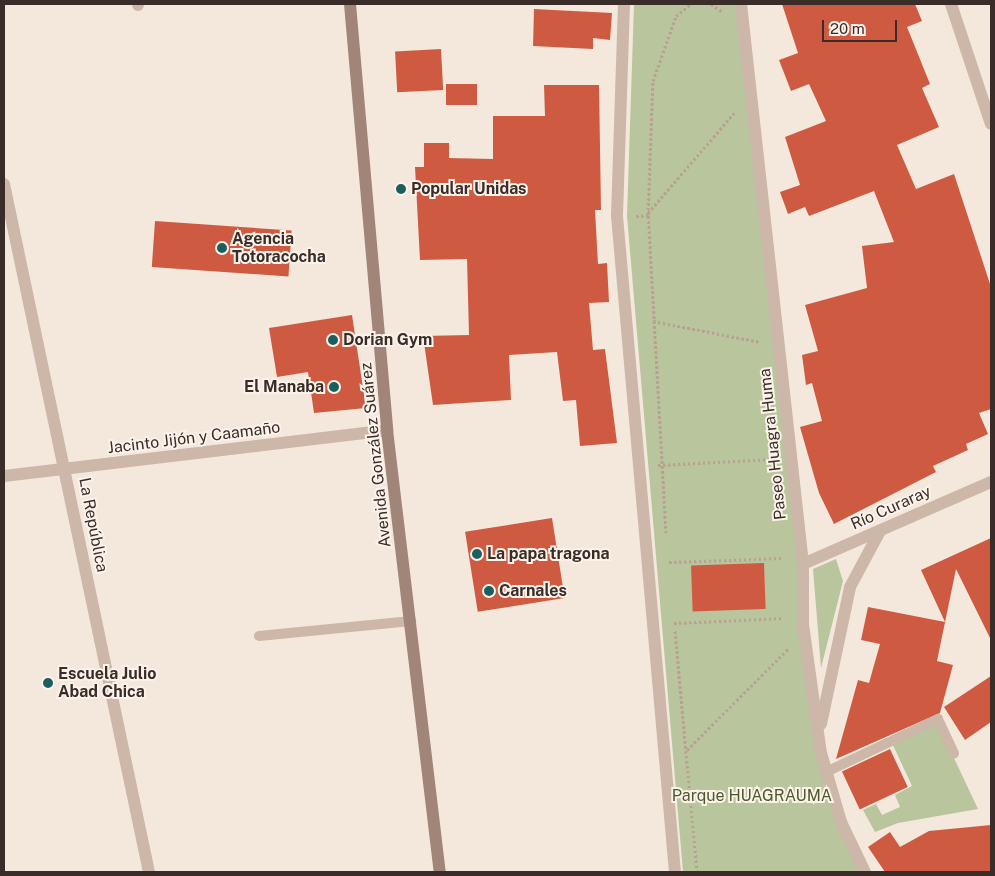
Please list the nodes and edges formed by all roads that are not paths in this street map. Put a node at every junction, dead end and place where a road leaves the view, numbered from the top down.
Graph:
1 (350, 4) edge
2 (624, 4) edge
3 (740, 4) edge
4 (951, 4) edge
5 (991, 124) edge
6 (4, 184) edge
7 (388, 430) junction
8 (65, 469) junction
9 (4, 476) edge
10 (991, 482) edge
11 (880, 530) junction
12 (803, 564) junction
13 (411, 622) junction
14 (259, 636) dead end
15 (818, 734) junction
16 (954, 753) dead end
17 (826, 772) junction
18 (149, 872) edge
19 (440, 872) edge
20 (675, 872) edge
21 (865, 872) edge

1 - 7 main road, Avenida González Suárez
2 - 20 street
3 - 12 street, Paseo Huagra Huma
4 - 5 street
6 - 8 street, La República
7 - 8 street, Jacinto Jijón y Caamaño
7 - 13 main road, Avenida González Suárez
8 - 9 street, Jacinto Jijón y Caamaño
8 - 18 street, La República
10 - 11 street, Río Curaray
11 - 12 street, Río Curaray
11 - 15 street
12 - 15 street, Paseo Huagra Huma
13 - 14 lane
13 - 19 main road, Avenida González Suárez
15 - 17 street, Paseo Huagra Huma
16 - 17 lane
17 - 21 street, Paseo Huagra Huma

